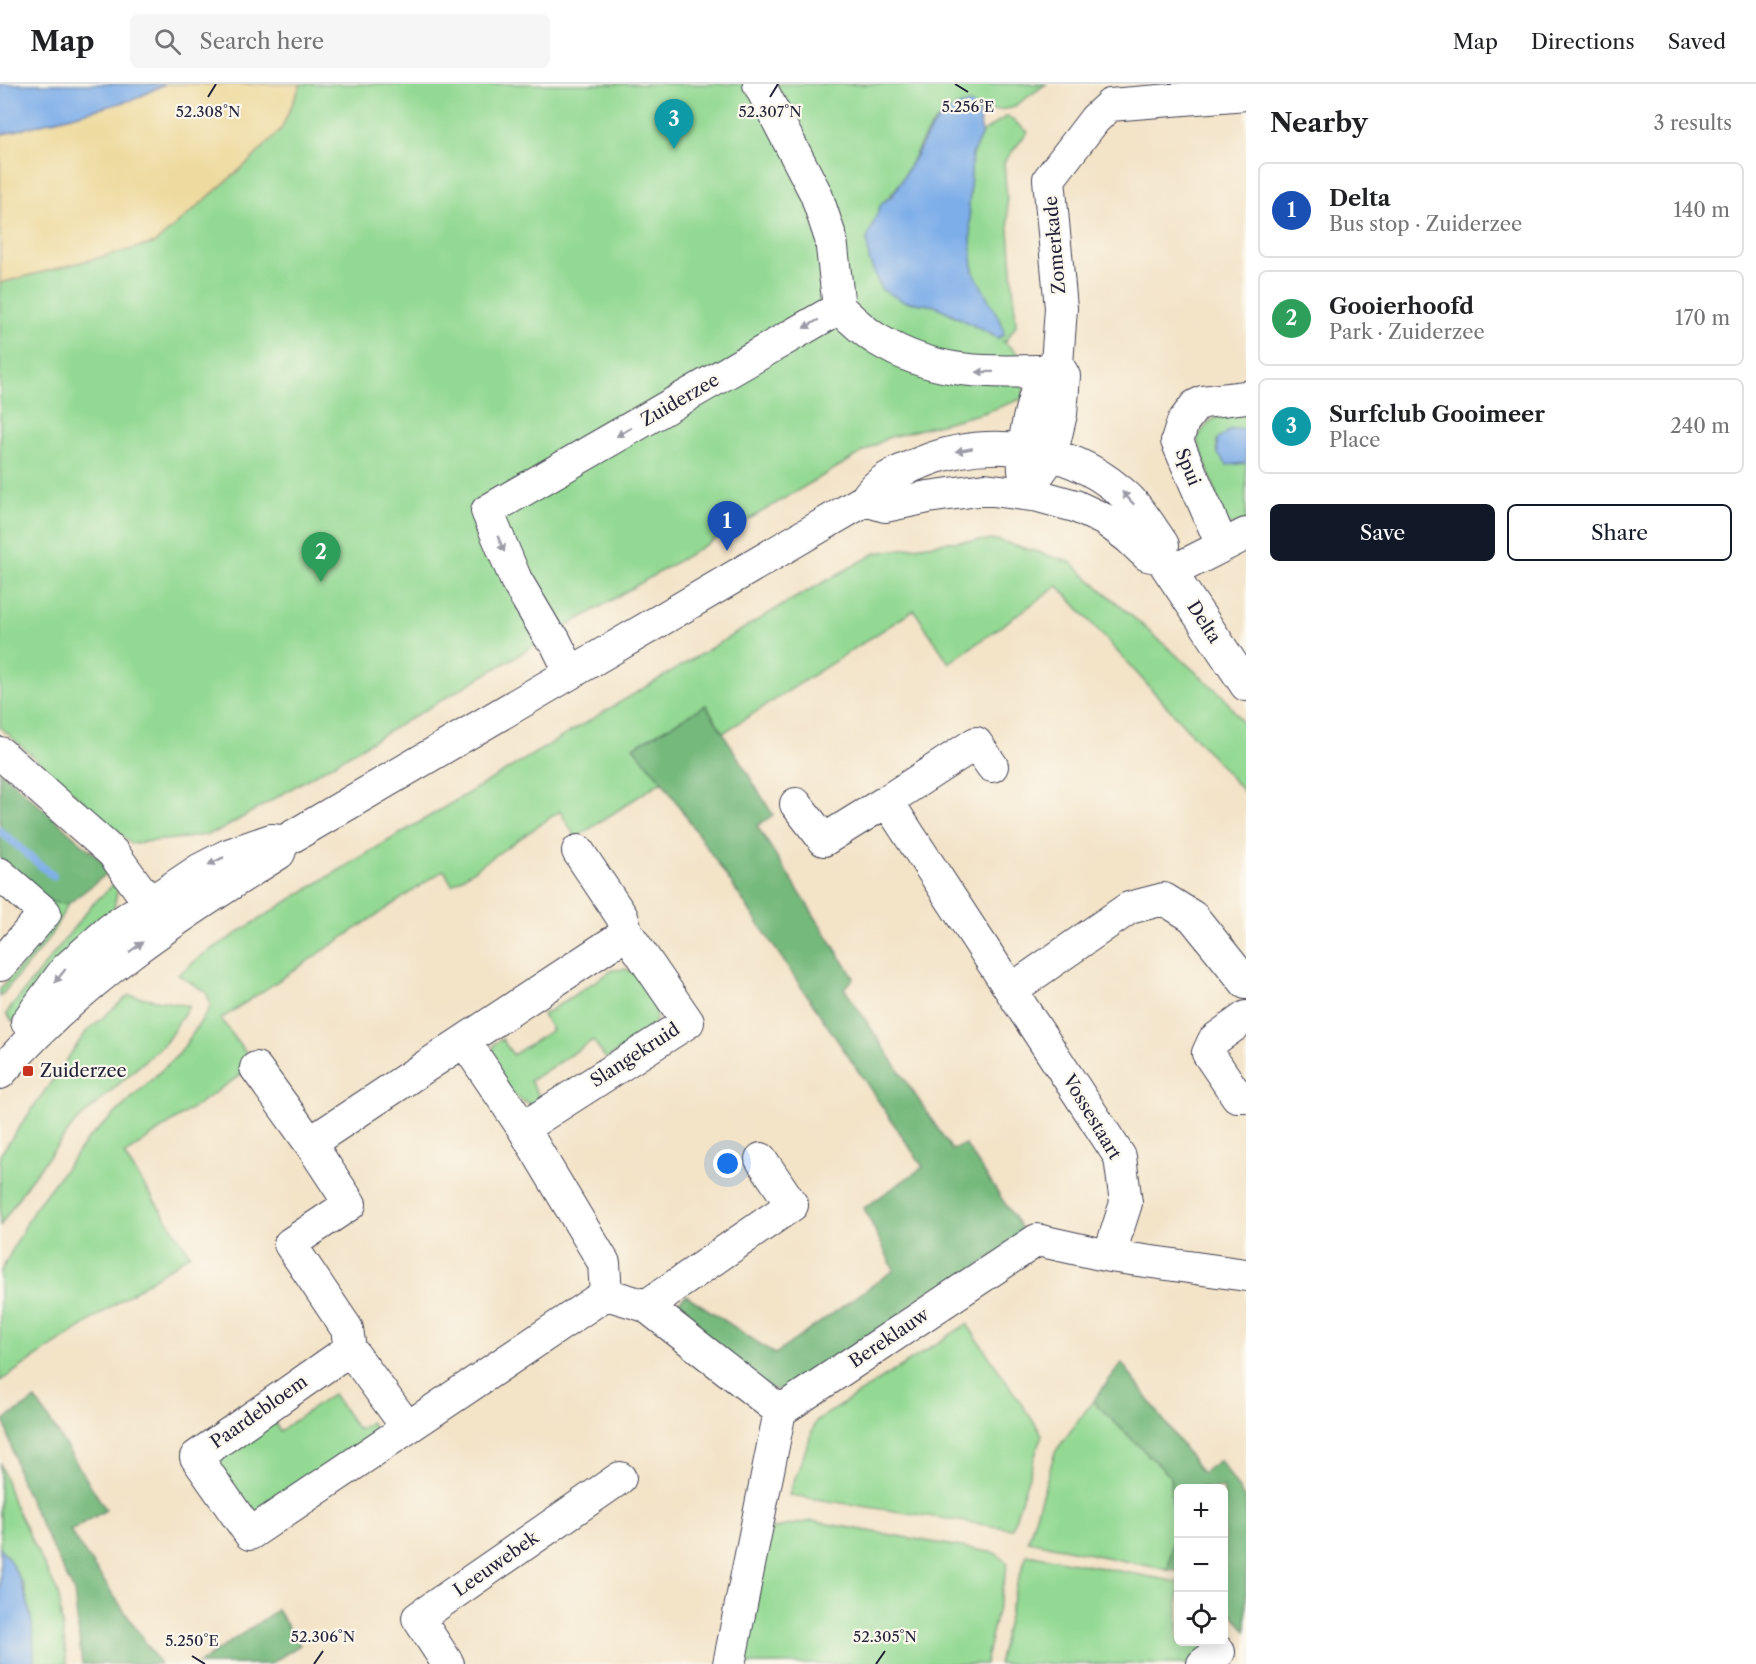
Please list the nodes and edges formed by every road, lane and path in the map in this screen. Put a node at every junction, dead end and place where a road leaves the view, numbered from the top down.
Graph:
1 (759, 84) edge
2 (1246, 94) edge
3 (839, 308) junction
4 (1050, 367) junction
5 (1246, 397) edge
6 (1037, 454) junction
7 (1025, 493) junction
8 (865, 500) junction
9 (1234, 540) edge
10 (1166, 565) junction
11 (570, 672) junction
12 (1246, 685) edge
13 (0, 753) edge
14 (992, 766) dead end
15 (887, 801) junction
16 (796, 804) dead end
17 (578, 851) dead end
18 (0, 874) edge
19 (158, 913) junction
20 (627, 933) junction
21 (0, 965) edge
22 (1246, 983) edge
23 (1011, 990) junction
24 (1246, 1017) edge
25 (465, 1042) junction
26 (0, 1051) edge
27 (256, 1068) dead end
28 (0, 1073) edge
29 (1246, 1096) edge
30 (523, 1128) junction
31 (310, 1143) junction
32 (761, 1159) dead end
33 (1108, 1256) junction
34 (1246, 1275) edge
35 (606, 1294) junction
36 (646, 1306) junction
37 (350, 1349) junction
38 (780, 1411) junction
39 (407, 1427) junction
40 (620, 1478) dead end
41 (448, 1664) edge
42 (729, 1664) edge

1 - 3 street
2 - 4 street, Zomerkade
4 -> 3 street
3 -> 11 street, Zuiderzee
4 - 6 street, Zomerkade
5 - 9 street, Spui
6 - 7 street, Zomerkade
6 -> 8 street
10 -> 6 street, Delta
7 - 8 street
7 - 10 street, Delta
8 - 11 street
9 - 10 street
10 - 12 street, Delta
11 - 19 street
13 - 19 street
14 - 15 street
15 - 16 street
15 - 23 street, Vossestaart
17 - 20 street, Slangekruid
18 - 21 street
19 -> 26 street
28 -> 19 street
20 - 25 street
20 - 30 street, Slangekruid
22 - 23 street
23 - 33 street, Vossestaart
24 - 29 street
25 - 30 street
25 - 31 street
27 - 31 street
30 - 35 street
31 - 37 street
32 - 36 street
33 - 34 street, Bereklauw
33 - 38 street, Bereklauw
35 - 36 street
35 - 39 street, Paardebloem
36 - 38 street
37 - 39 street
37 - 39 street, Paardebloem
38 - 42 street
40 - 41 street, Leeuwebek

